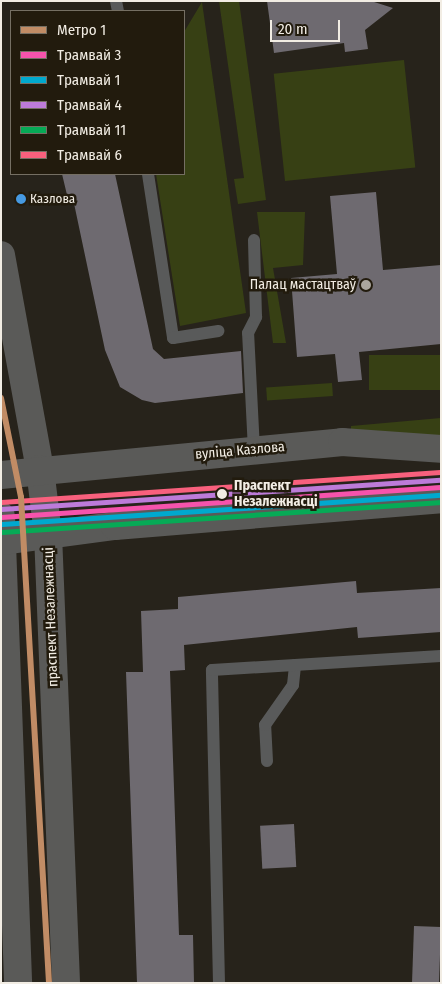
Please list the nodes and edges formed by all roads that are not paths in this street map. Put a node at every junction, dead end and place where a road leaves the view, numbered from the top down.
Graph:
1 (148, 175) edge
2 (254, 240) dead end
3 (1, 255) edge
4 (218, 331) dead end
5 (441, 449) edge
6 (254, 450) junction
7 (40, 469) junction
8 (1, 475) edge
9 (441, 499) edge
10 (2, 533) edge
11 (48, 534) junction
12 (441, 656) edge
13 (295, 664) junction
14 (267, 761) dead end
15 (18, 983) edge
16 (66, 983) edge
17 (219, 983) edge

1 - 4 lane
2 - 6 lane
3 - 7 main road, праспект Незалежнасці
5 - 6 main road, вуліца Казлова
6 - 7 main road, вуліца Казлова
7 - 8 main road, вуліца Казлова
7 - 11 main road, праспект Незалежнасці
9 - 11 main road
10 - 11 main road
10 - 15 main road
11 - 16 main road, праспект Незалежнасці
12 - 13 lane
13 - 14 lane
13 - 17 lane

